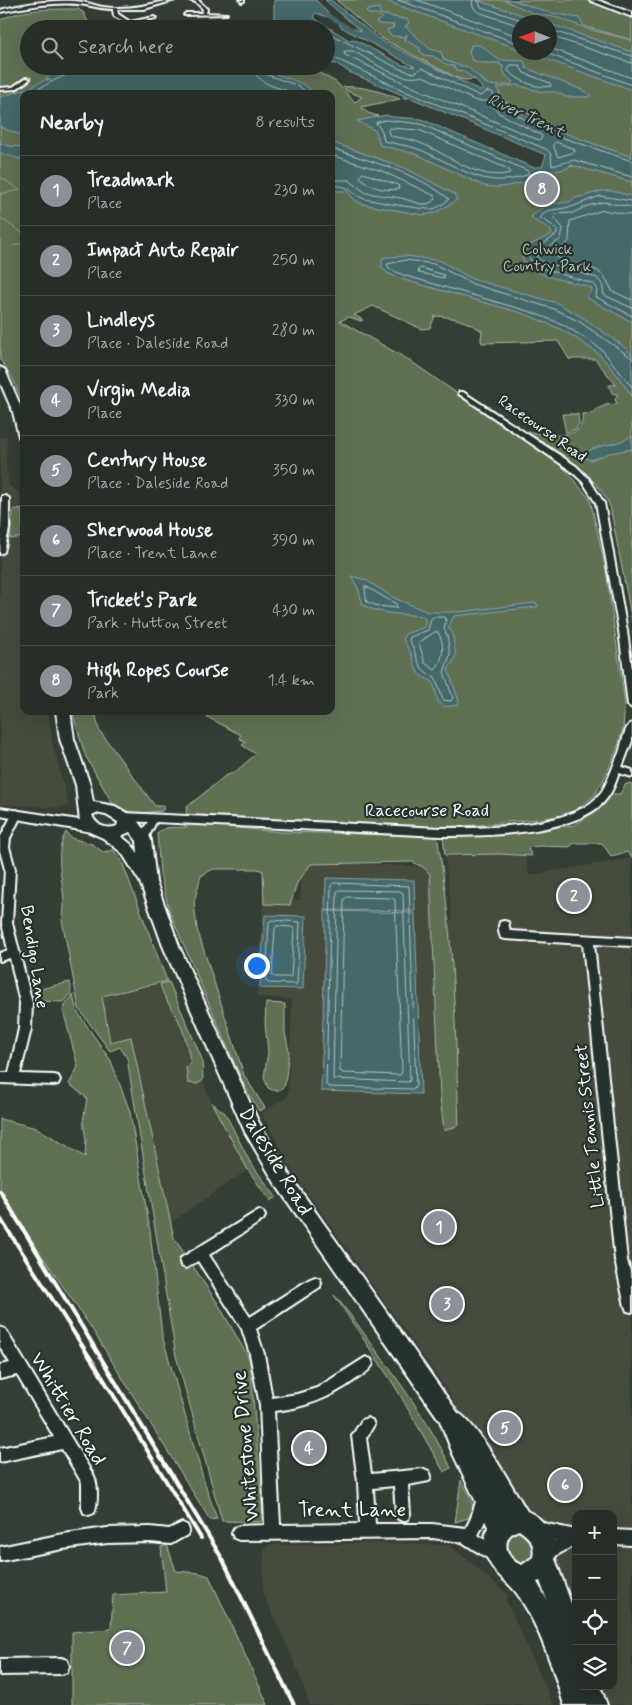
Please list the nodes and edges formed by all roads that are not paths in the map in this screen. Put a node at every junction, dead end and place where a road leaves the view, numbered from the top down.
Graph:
1 (24, 0) edge
2 (161, 0) edge
3 (173, 0) edge
4 (191, 0) edge
5 (202, 0) edge
6 (592, 0) edge
7 (197, 1) junction
8 (62, 2) edge
9 (167, 2) junction
10 (32, 4) junction
11 (115, 9) junction
12 (0, 11) edge
13 (204, 13) junction
14 (186, 14) dead end
15 (224, 14) dead end
16 (632, 15) edge
17 (154, 18) dead end
18 (124, 20) edge
19 (144, 20) edge
20 (26, 79) dead end
21 (0, 89) edge
22 (0, 370) edge
23 (462, 393) dead end
24 (20, 420) edge
25 (8, 501) dead end
26 (0, 552) edge
27 (632, 705) edge
28 (64, 715) edge
29 (632, 726) edge
30 (617, 768) junction
31 (632, 774) edge
32 (83, 785) junction
33 (106, 808) junction
34 (87, 811) junction
35 (0, 812) edge
36 (17, 814) junction
37 (36, 817) junction
38 (166, 819) junction
39 (126, 823) junction
40 (152, 823) junction
41 (92, 827) junction
42 (108, 834) junction
43 (144, 840) junction
44 (5, 869) edge
45 (148, 882) junction
46 (504, 925) dead end
47 (588, 940) junction
48 (632, 942) edge
49 (14, 953) junction
50 (0, 957) edge
51 (0, 1078) edge
52 (13, 1079) junction
53 (54, 1080) dead end
54 (259, 1216) dead end
55 (200, 1254) junction
56 (186, 1262) dead end
57 (315, 1283) dead end
58 (632, 1306) edge
59 (248, 1326) junction
60 (0, 1334) edge
61 (366, 1364) dead end
62 (20, 1368) junction
63 (0, 1372) edge
64 (267, 1405) junction
65 (448, 1416) junction
66 (367, 1425) dead end
67 (64, 1442) junction
68 (0, 1455) edge
69 (424, 1476) dead end
70 (400, 1478) junction
71 (365, 1482) junction
72 (480, 1486) junction
73 (89, 1508) dead end
74 (403, 1514) dead end
75 (513, 1527) junction
76 (182, 1530) dead end
77 (273, 1532) junction
78 (368, 1532) junction
79 (239, 1533) dead end
80 (468, 1534) junction
81 (572, 1537) edge
82 (617, 1537) edge
83 (572, 1538) edge
84 (632, 1538) edge
85 (0, 1554) edge
86 (544, 1557) junction
87 (497, 1559) junction
88 (518, 1575) junction
89 (574, 1645) edge
90 (0, 1666) edge
91 (60, 1666) dead end
92 (589, 1690) edge
93 (576, 1705) edge
94 (595, 1705) edge

1 - 10 street
2 - 9 street
3 - 9 street
4 - 7 street
5 - 7 street
6 - 16 street
7 - 13 street
8 - 10 street
8 - 11 street
9 - 11 street
10 - 12 street
11 - 18 street
13 - 14 street
13 - 15 street
17 - 19 street
20 - 21 street
22 - 24 main road
23 - 27 street, Racecourse Road
25 - 26 street
28 - 32 main road
29 - 30 street, Racecourse Road
30 - 31 street
30 - 38 street, Racecourse Road
32 - 33 main road
32 - 34 main road
33 - 34 main road
33 - 39 main road
34 - 37 street
34 - 41 main road
35 - 36 street
36 - 37 street
36 - 44 street, Bendigo Lane
37 - 41 street
38 - 39 street, Racecourse Road
38 - 40 street, Racecourse Road
39 - 40 street, Racecourse Road
39 - 42 main road
39 - 43 main road
40 - 43 street
41 - 42 main road, Daleside Road
42 - 45 main road, Daleside Road
43 - 45 main road, Daleside Road
44 - 49 street, Bendigo Lane
45 - 65 main road, Daleside Road
46 - 47 street
47 - 48 street
47 - 58 street, Little Tennis Street
49 - 50 street
49 - 52 street, Bendigo Lane
51 - 52 street
52 - 53 street
54 - 55 street
55 - 56 street
55 - 59 street, Whitestone Drive
57 - 59 street
59 - 64 street, Whitestone Drive
60 - 62 street, Whittier Road
61 - 64 street
62 - 63 street
62 - 67 street, Whittier Road
64 - 77 street, Whitestone Drive
65 - 72 main road, Daleside Road
65 - 75 main road, Daleside Road
66 - 71 street
67 - 68 street
67 - 73 street, Whittier Road
69 - 70 street
70 - 71 street
70 - 74 street
71 - 78 street
72 - 75 main road, Daleside Road
72 - 80 street
75 - 80 street, Trent Lane
75 - 81 street, Trent Lane
75 - 86 main road, Daleside Road
75 - 87 main road
76 - 85 street
77 - 78 street, Trent Lane
77 - 79 street, Trent Lane
78 - 80 street, Trent Lane
80 - 87 street, Trent Lane
82 - 84 street
83 - 86 street, Trent Lane
86 - 88 main road
86 - 89 main road, Daleside Road
87 - 88 main road
88 - 93 main road
90 - 91 street
92 - 94 main road

